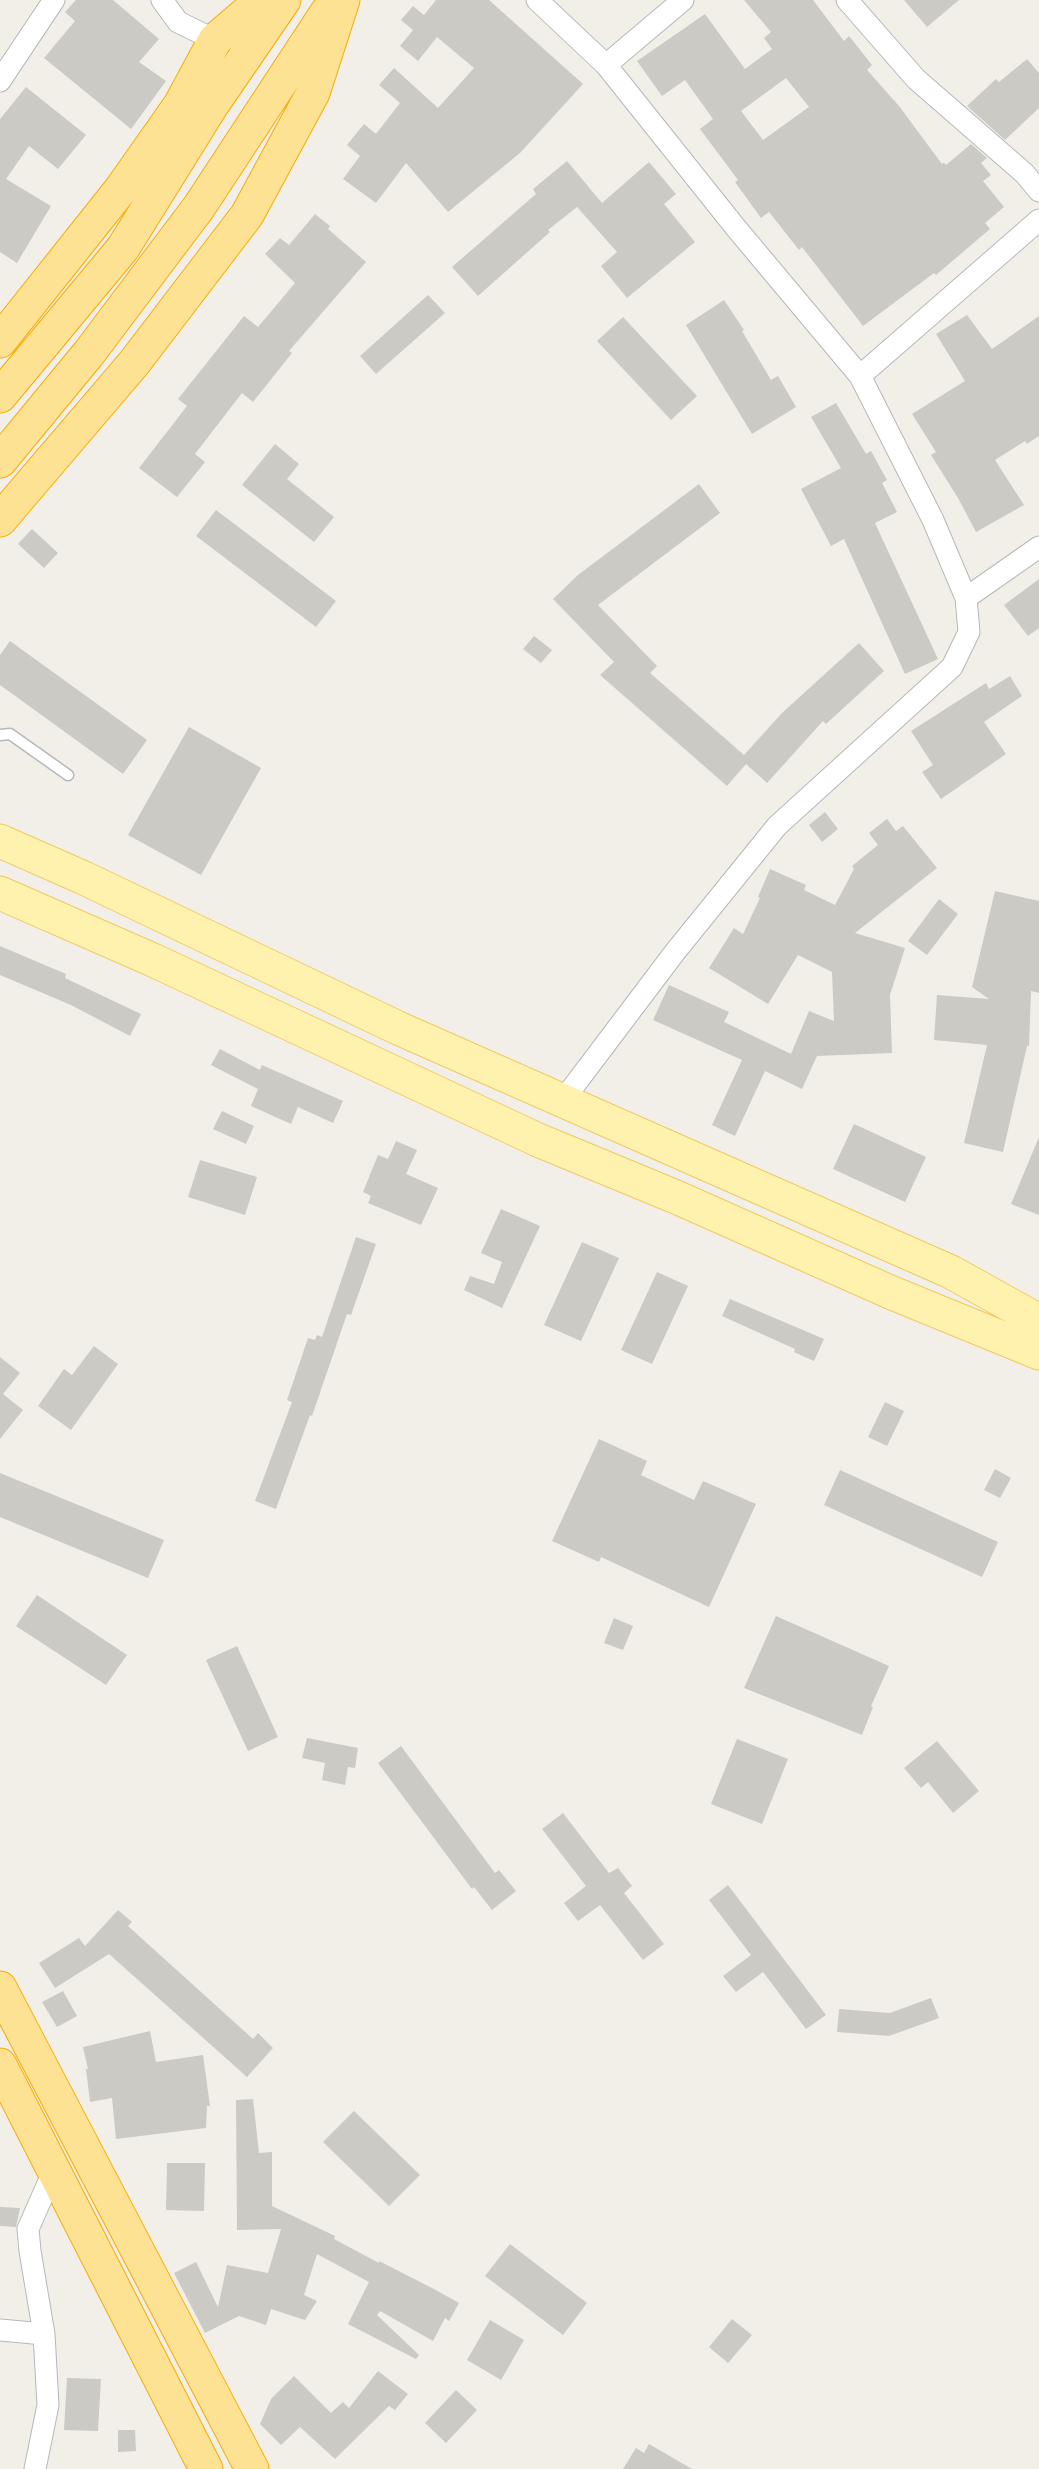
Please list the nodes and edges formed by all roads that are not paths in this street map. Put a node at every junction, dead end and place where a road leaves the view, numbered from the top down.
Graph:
1 (54, 0) edge
2 (162, 0) edge
3 (262, 0) edge
4 (284, 0) edge
5 (334, 0) edge
6 (343, 0) edge
7 (537, 0) edge
8 (683, 0) edge
9 (846, 0) edge
10 (215, 40) junction
11 (606, 65) junction
12 (0, 81) edge
13 (1039, 191) edge
14 (1039, 220) edge
15 (0, 341) edge
16 (860, 376) junction
17 (0, 396) edge
18 (0, 461) edge
19 (0, 520) edge
20 (1039, 547) edge
21 (966, 598) junction
22 (0, 735) edge
23 (68, 774) dead end
24 (0, 842) edge
25 (0, 893) edge
26 (564, 1099) junction
27 (1039, 1321) edge
28 (1039, 1353) edge
29 (0, 1988) edge
30 (0, 2065) edge
31 (53, 2172) junction
32 (0, 2330) edge
33 (44, 2334) junction
34 (35, 2469) edge
35 (206, 2469) edge
36 (252, 2469) edge

1 - 12 street
2 - 10 street
3 - 10 highway
4 - 17 highway
5 - 18 highway
6 - 19 highway
7 - 11 street
8 - 11 street
9 - 13 street
10 - 15 highway
11 - 16 street
14 - 16 street
16 - 21 street
20 - 21 street
21 - 26 street
22 - 23 lane
24 - 26 main road
25 - 28 main road
26 - 27 main road
29 - 36 highway
30 - 31 highway
31 - 33 street
31 - 35 highway
32 - 33 street
33 - 34 street

